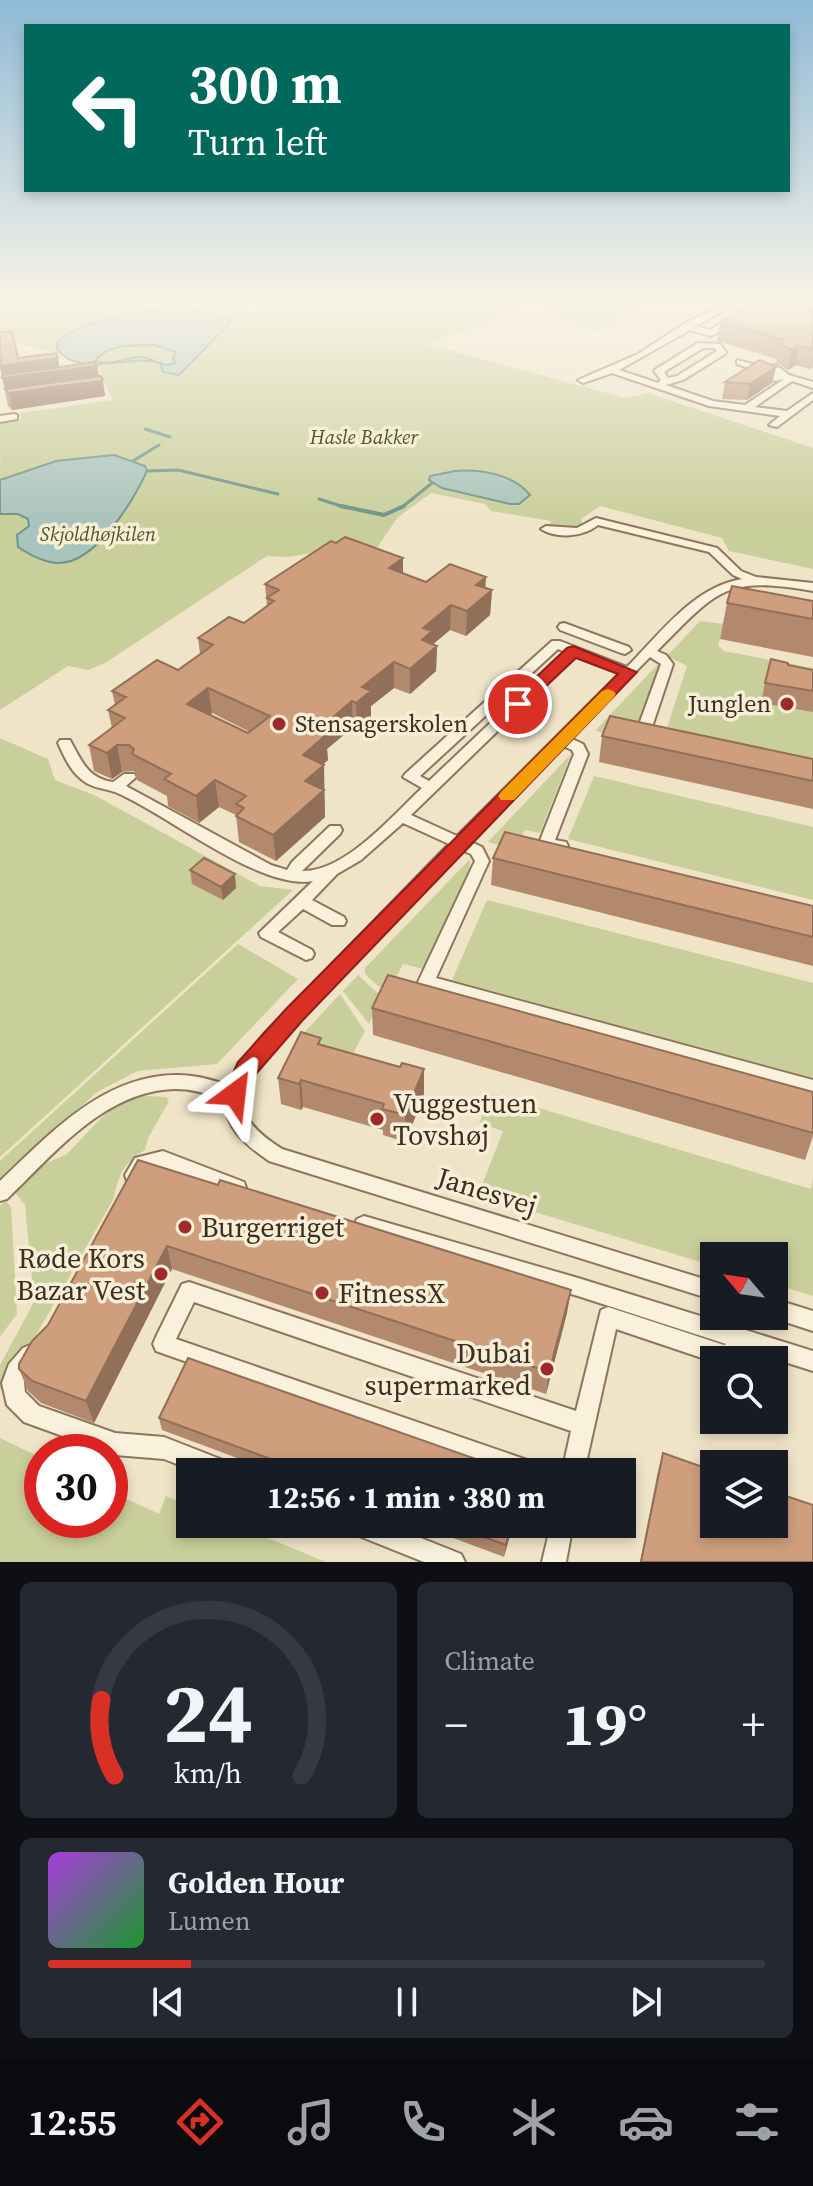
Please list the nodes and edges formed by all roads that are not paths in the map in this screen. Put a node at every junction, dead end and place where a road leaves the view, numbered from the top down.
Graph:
1 (597, 376) edge
2 (634, 376) edge
3 (661, 376) edge
4 (683, 376) edge
5 (746, 376) edge
6 (777, 376) edge
7 (742, 378) edge
8 (583, 380) dead end
9 (663, 383) junction
10 (720, 393) dead end
11 (813, 396) edge
12 (708, 401) junction
13 (747, 408) junction
14 (789, 414) junction
15 (14, 417) dead end
16 (0, 419) edge
17 (774, 425) dead end
18 (546, 529) dead end
19 (757, 580) junction
20 (813, 587) edge
21 (564, 627) dead end
22 (610, 644) junction
23 (625, 650) dead end
24 (573, 651) junction
25 (649, 652) junction
26 (594, 659) junction
27 (629, 672) junction
28 (668, 735) edge
29 (562, 740) junction
30 (65, 743) dead end
31 (129, 777) dead end
32 (116, 787) junction
33 (431, 787) junction
34 (401, 816) junction
35 (335, 830) dead end
36 (460, 844) junction
37 (575, 850) edge
38 (330, 874) junction
39 (291, 877) junction
40 (301, 901) junction
41 (338, 921) dead end
42 (306, 954) dead end
43 (813, 1087) edge
44 (235, 1094) junction
45 (128, 1187) edge
46 (0, 1193) edge
47 (256, 1194) edge
48 (348, 1221) edge
49 (700, 1287) edge
50 (788, 1313) edge
51 (813, 1321) edge
52 (46, 1339) edge
53 (749, 1340) junction
54 (813, 1361) edge
55 (583, 1424) junction
56 (189, 1458) edge
57 (490, 1458) edge
58 (576, 1458) edge
59 (392, 1538) edge
60 (559, 1538) edge
61 (453, 1562) edge
62 (554, 1562) edge

1 - 8 street
2 - 9 street
3 - 9 street
4 - 9 street
5 - 7 street
6 - 13 street
9 - 12 street
10 - 12 street
11 - 14 street
12 - 13 street
13 - 14 street
14 - 17 street
15 - 16 street
18 - 19 street
19 - 20 street
19 - 25 street
21 - 22 street
22 - 23 street
22 - 26 street
24 - 26 street
24 - 33 street
24 - 33 street
25 - 27 street
25 - 28 street
26 - 27 street
27 - 29 street
29 - 36 street
29 - 37 street
30 - 32 street
31 - 32 street
32 - 39 street
33 - 34 street
34 - 36 street
34 - 38 street
35 - 39 street
36 - 43 street
36 - 44 street
38 - 39 street
38 - 40 street
40 - 41 street
40 - 42 street
44 - 46 street
44 - 49 street, Janesvej
45 - 47 street
48 - 53 street
50 - 51 street
52 - 56 street
53 - 54 street
53 - 55 street
55 - 57 street
55 - 58 street
59 - 61 street
60 - 62 street

